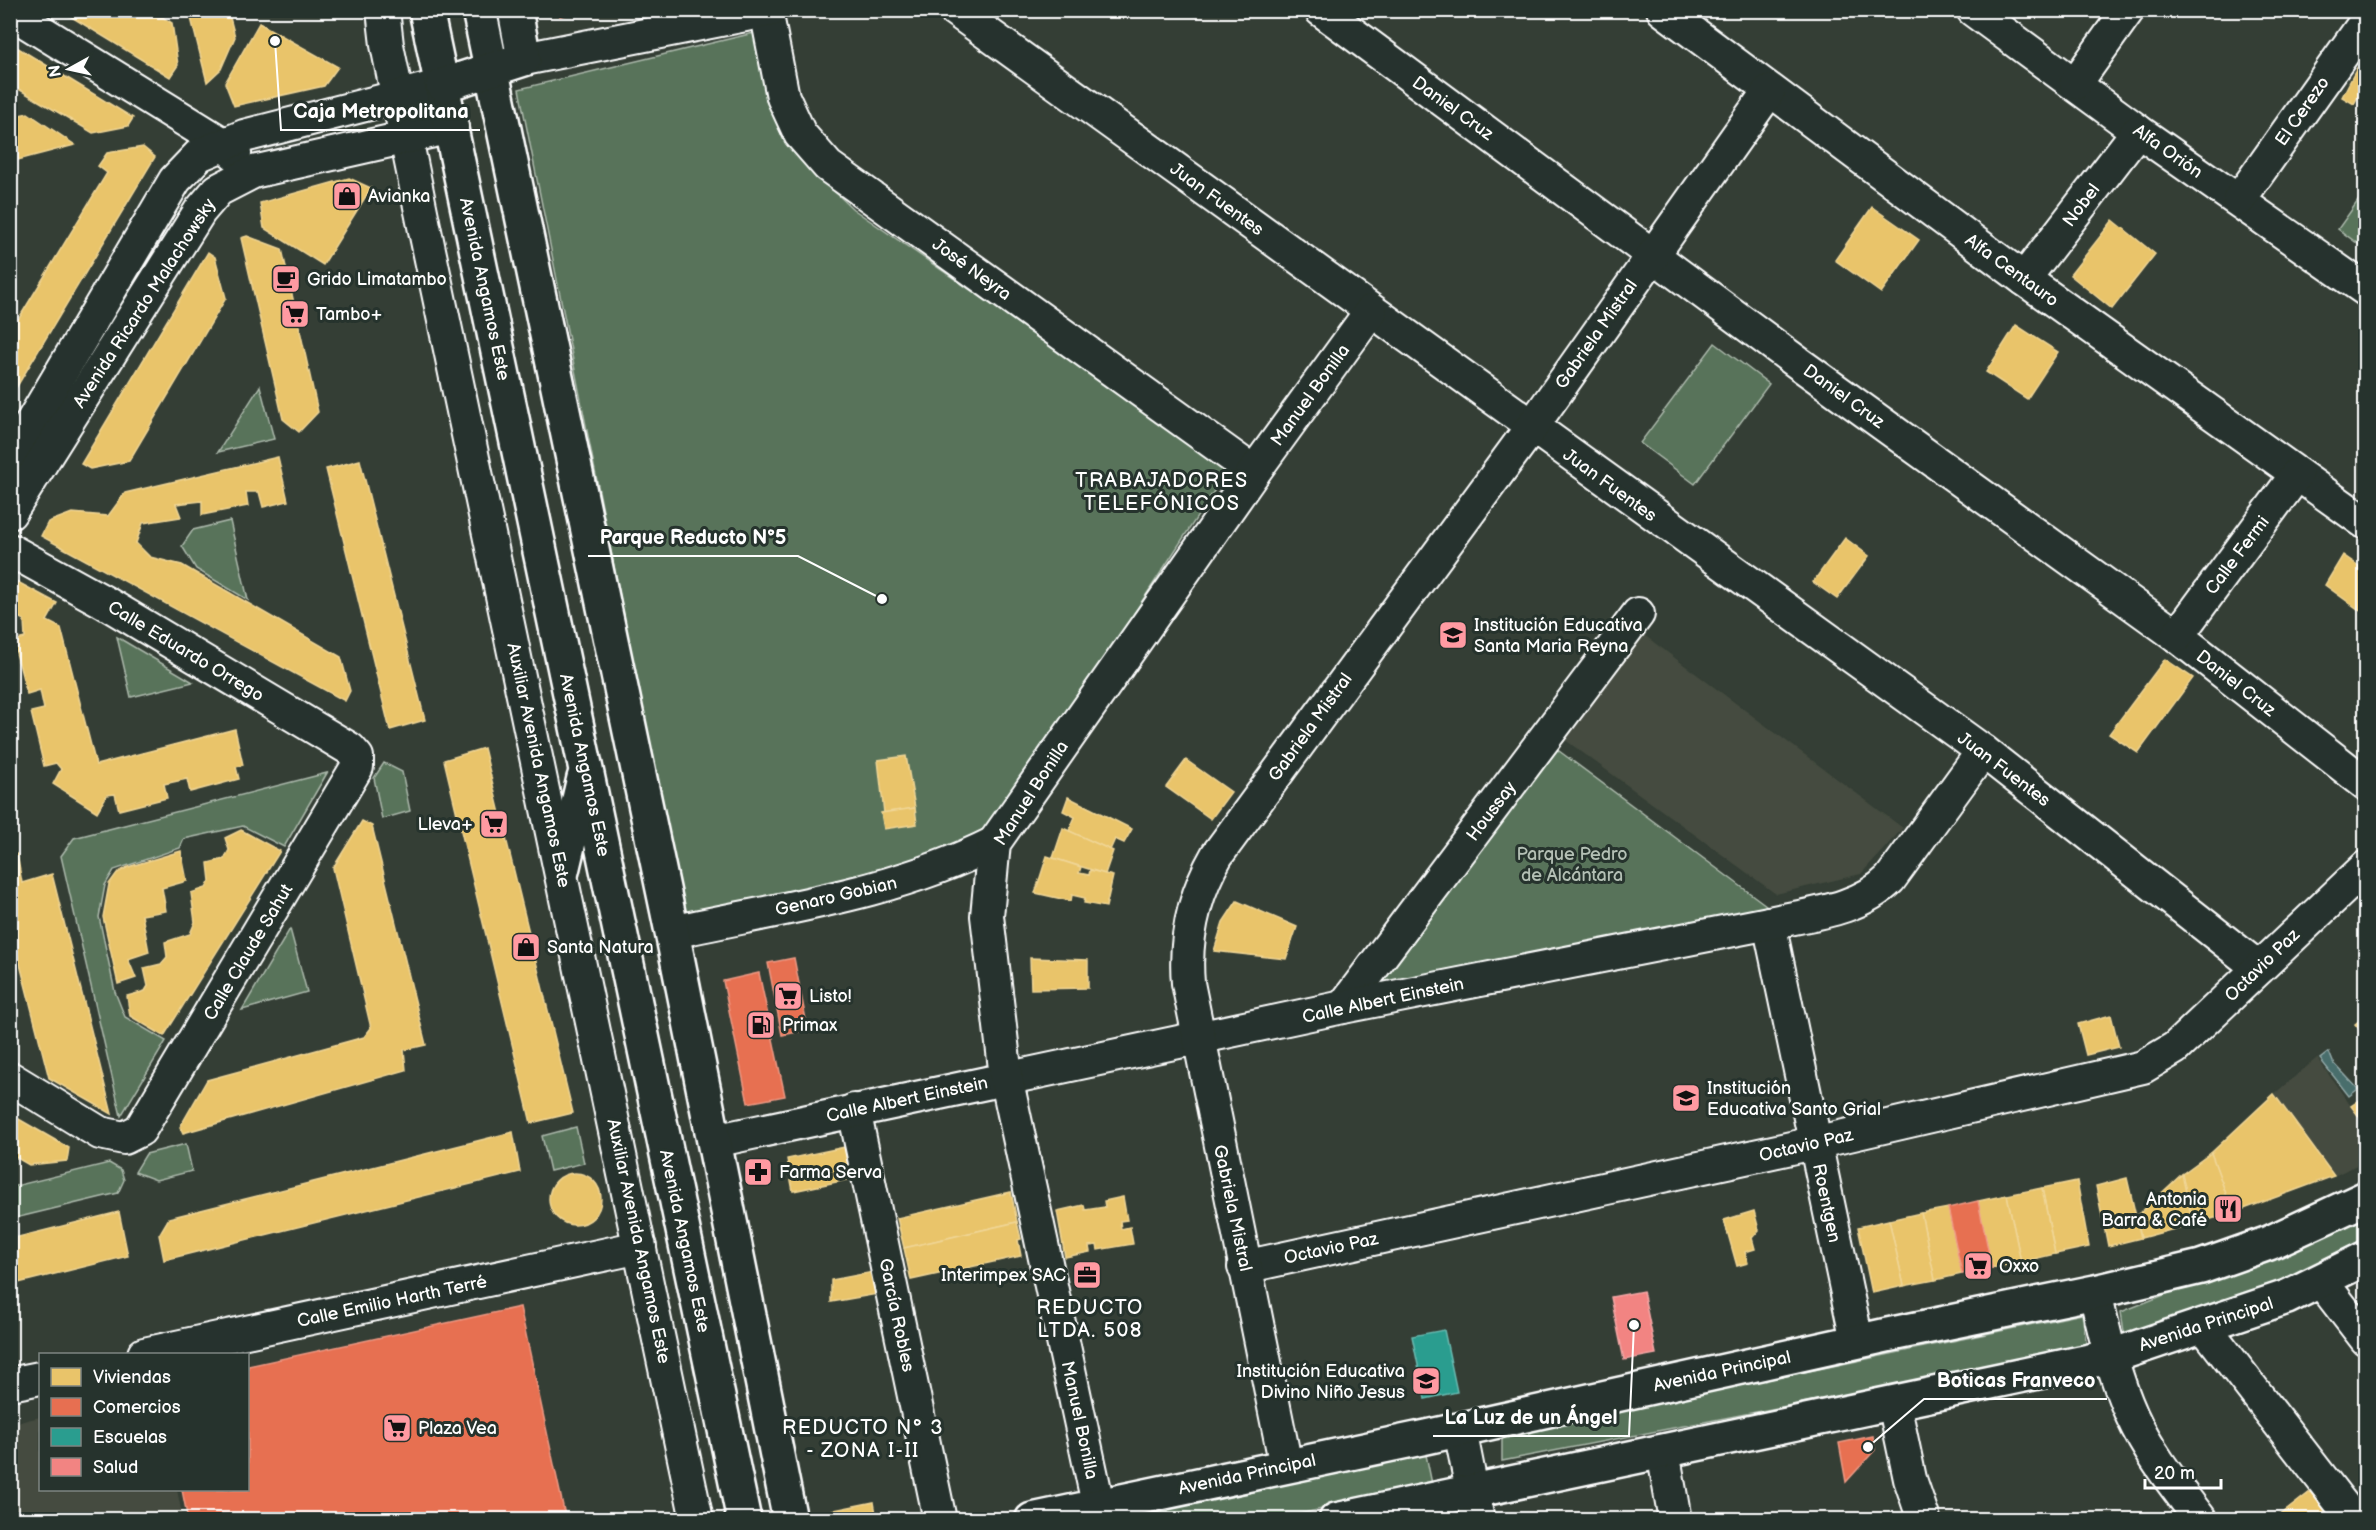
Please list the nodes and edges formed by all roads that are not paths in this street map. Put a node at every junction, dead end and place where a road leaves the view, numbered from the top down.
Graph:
1 (383, 10) edge
2 (426, 10) edge
3 (479, 10) edge
4 (515, 10) edge
5 (955, 10) edge
6 (1321, 10) edge
7 (1664, 10) edge
8 (1973, 10) edge
9 (2128, 10) edge
10 (768, 11) edge
11 (10, 12) edge
12 (2366, 21) edge
13 (524, 59) junction
14 (492, 70) junction
15 (2076, 83) junction
16 (443, 85) junction
17 (1769, 91) junction
18 (398, 98) junction
19 (452, 127) junction
20 (2138, 131) junction
21 (407, 137) junction
22 (225, 145) junction
23 (254, 172) junction
24 (2239, 200) junction
25 (1652, 254) junction
26 (2024, 279) junction
27 (2366, 290) edge
28 (1371, 311) junction
29 (1531, 428) junction
30 (10, 459) edge
31 (1254, 472) junction
32 (2297, 474) junction
33 (10, 513) edge
34 (2366, 523) edge
35 (10, 550) edge
36 (1638, 614) dead end
37 (2177, 636) junction
38 (1983, 751) junction
39 (357, 758) joint
40 (586, 770) junction
41 (2366, 784) edge
42 (994, 843) junction
43 (2366, 867) edge
44 (562, 871) junction
45 (1769, 923) junction
46 (672, 932) junction
47 (2259, 968) junction
48 (1343, 1007) junction
49 (1198, 1040) junction
50 (1006, 1077) junction
51 (10, 1078) edge
52 (854, 1110) junction
53 (714, 1141) junction
54 (1814, 1143) junction
55 (2366, 1198) edge
56 (640, 1247) junction
57 (2366, 1258) edge
58 (1244, 1267) junction
59 (2321, 1281) junction
60 (2095, 1292) junction
61 (2203, 1325) junction
62 (2366, 1340) edge
63 (1857, 1341) junction
64 (149, 1353) edge
65 (2109, 1357) junction
66 (39, 1378) edge
67 (10, 1384) edge
68 (1894, 1403) junction
69 (1460, 1430) junction
70 (1663, 1451) junction
71 (1286, 1466) junction
72 (1098, 1504) junction
73 (1475, 1505) edge
74 (697, 1520) edge
75 (744, 1520) edge
76 (790, 1520) edge
77 (940, 1520) edge
78 (1032, 1520) edge
79 (1336, 1520) edge
80 (1675, 1520) edge
81 (1924, 1520) edge
82 (2201, 1520) edge
83 (2354, 1520) edge

1 - 18 street, Auxiliar Avenida Angamos Este
2 - 16 main road, Avenida Angamos Este
3 - 14 main road
4 - 13 main road
5 - 28 street, Juan Fuentes
6 - 25 street, Daniel Cruz
7 - 17 street, Alfa Centauro
8 - 15 street, Alfa Orión
9 - 15 street
10 - 13 street
10 - 31 street, José Neyra
11 - 22 street
12 - 24 street, El Cerezo
13 - 14 main road, Avenida Ricardo Malachowsky
14 - 16 main road, Avenida Ricardo Malachowsky
14 - 19 main road
14 - 46 main road
15 - 20 street, Alfa Orión
16 - 18 street, Avenida Ricardo Malachowsky
16 - 19 main road, Avenida Angamos Este
17 - 25 street, Gabriela Mistral
17 - 26 street, Alfa Centauro
18 - 21 street, Auxiliar Avenida Angamos Este
18 - 22 street, Avenida Ricardo Malachowsky
19 - 21 street, Avenida Ricardo Malachowsky
19 - 40 main road, Avenida Angamos Este
20 - 24 street, Alfa Orión
20 - 26 street, Nobel
21 - 23 street, Avenida Ricardo Malachowsky
21 - 44 street, Auxiliar Avenida Angamos Este
22 - 23 street
22 - 30 street, Avenida Ricardo Malachowsky
23 - 33 street, Avenida Ricardo Malachowsky
24 - 27 street, Alfa Orión
25 - 29 street, Gabriela Mistral
25 - 37 street, Daniel Cruz
26 - 32 street, Alfa Centauro
28 - 29 street, Juan Fuentes
28 - 31 street, Manuel Bonilla
29 - 38 street, Juan Fuentes
29 - 49 street, Gabriela Mistral
31 - 42 street, Manuel Bonilla
32 - 34 street, Alfa Centauro
32 - 37 street, Calle Fermi
35 - 39 street, Calle Eduardo Orrego
36 - 48 street, Houssay
37 - 41 street, Daniel Cruz
38 - 45 street, Calle Albert Einstein
38 - 47 street, Juan Fuentes
39 - 51 street, Calle Claude Sahut
40 - 44 main road
40 - 75 main road, Avenida Angamos Este
42 - 46 street, Genaro Gobian
42 - 50 street, Manuel Bonilla
43 - 47 street, Octavio Paz
44 - 56 street, Auxiliar Avenida Angamos Este
45 - 48 street, Calle Albert Einstein
45 - 54 street, Roentgen
46 - 53 main road
47 - 54 street, Octavio Paz
48 - 49 street, Calle Albert Einstein
49 - 50 street, Calle Albert Einstein
49 - 58 street, Gabriela Mistral
50 - 52 street, Calle Albert Einstein
50 - 72 street, Manuel Bonilla
52 - 53 street, Calle Albert Einstein
52 - 77 street, García Robles
53 - 76 main road
54 - 58 street, Octavio Paz
54 - 63 street, Roentgen
55 - 60 main road, Avenida Principal
56 - 64 street, Calle Emilio Harth Terré
56 - 74 street, Auxiliar Avenida Angamos Este
57 - 59 main road, Avenida Principal
58 - 71 street, Gabriela Mistral
59 - 61 main road, Avenida Principal
59 - 62 street
60 - 63 main road, Avenida Principal
60 - 65 street
61 - 65 main road, Avenida Principal
61 - 83 street
63 - 69 main road, Avenida Principal
65 - 68 main road, Avenida Principal
65 - 82 street
66 - 67 street
68 - 70 main road, Avenida Principal
68 - 81 street
69 - 71 main road, Avenida Principal
69 - 73 street
70 - 73 main road, Avenida Principal
70 - 80 street
71 - 72 main road, Avenida Principal
72 - 78 main road, Avenida Principal
73 - 79 main road, Avenida Principal

